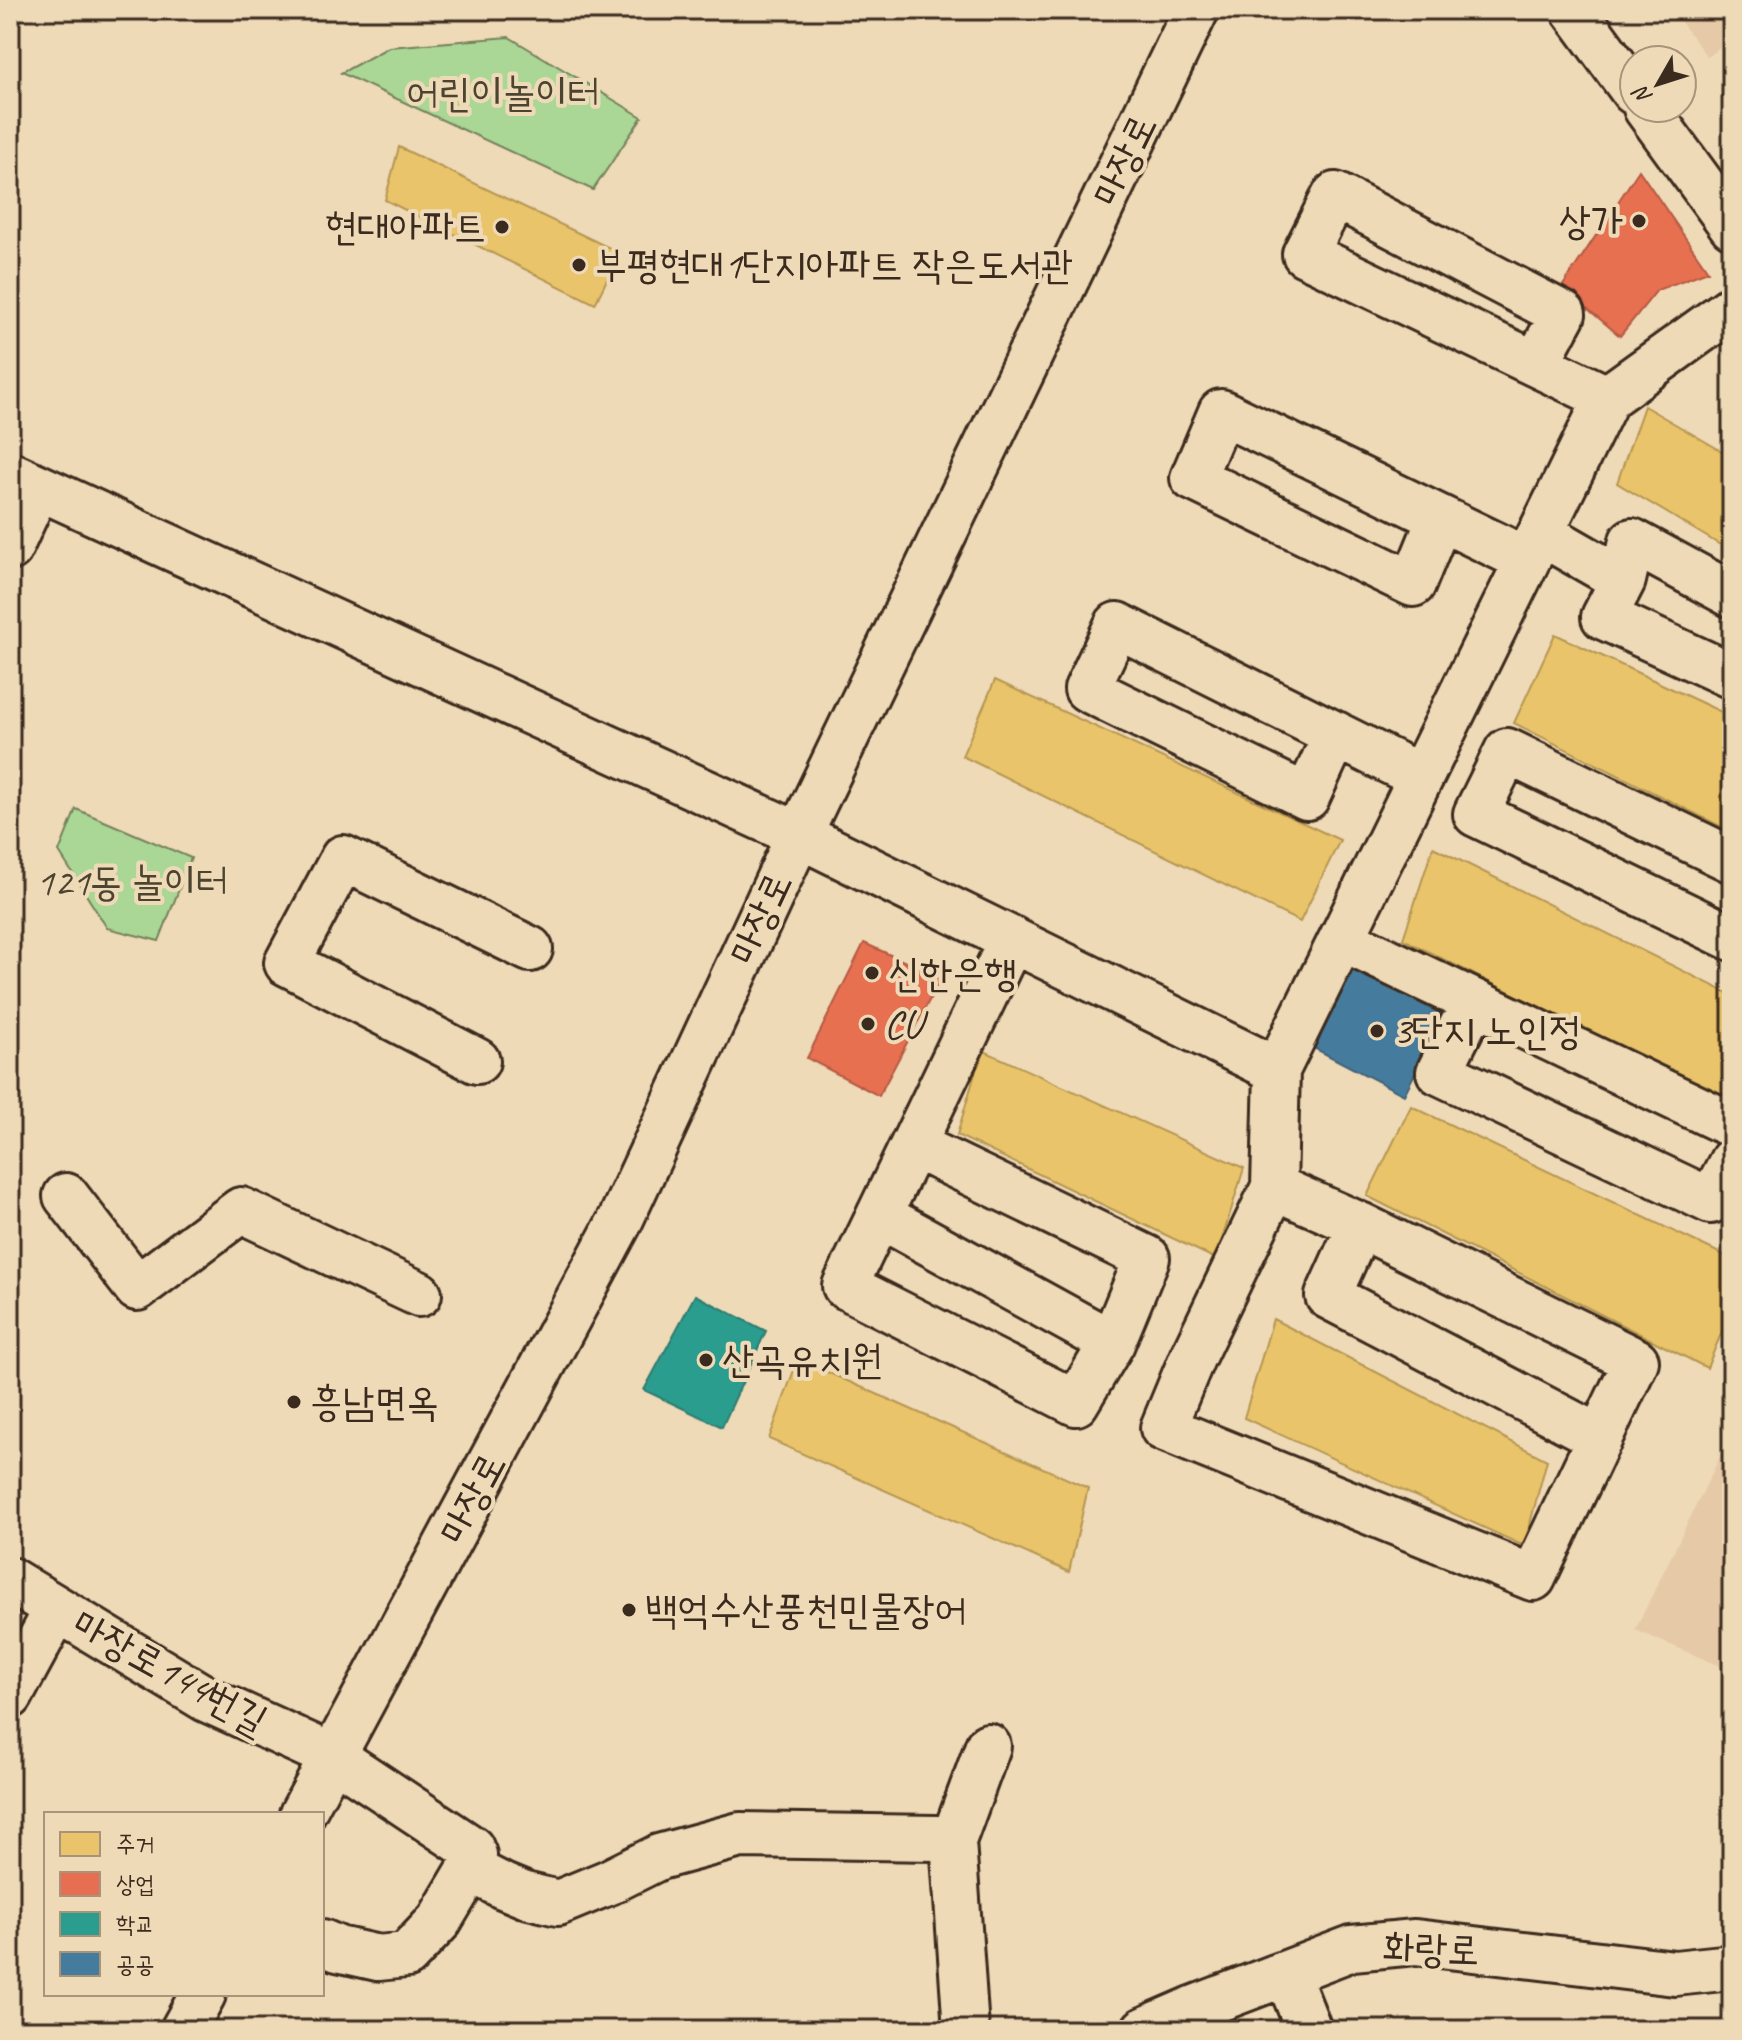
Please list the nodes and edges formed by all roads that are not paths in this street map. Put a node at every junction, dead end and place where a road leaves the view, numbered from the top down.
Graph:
1 (1196, 10) edge
2 (1574, 10) edge
3 (1618, 70) edge
4 (1658, 124) edge
5 (1732, 226) edge
6 (1732, 308) edge
7 (1536, 364) junction
8 (1607, 398) junction
9 (24, 480) edge
10 (1440, 518) junction
11 (1534, 547) junction
12 (10, 548) edge
13 (1623, 580) junction
14 (1732, 595) edge
15 (1732, 676) edge
16 (1336, 734) junction
17 (1441, 737) junction
18 (1500, 766) junction
19 (1421, 777) junction
20 (799, 835) junction
21 (1732, 860) edge
22 (1732, 938) edge
23 (1012, 939) junction
24 (1342, 939) junction
25 (530, 949) dead end
26 (1474, 1002) junction
27 (477, 1061) dead end
28 (1277, 1070) junction
29 (1732, 1125) edge
30 (913, 1145) junction
31 (1732, 1161) edge
32 (1274, 1187) junction
33 (66, 1196) dead end
34 (879, 1215) junction
35 (1360, 1225) junction
36 (419, 1294) dead end
37 (1112, 1343) junction
38 (1600, 1438) junction
39 (10, 1580) edge
40 (57, 1609) junction
41 (10, 1696) edge
42 (988, 1746) dead end
43 (334, 1757) junction
44 (303, 1812) edge
45 (953, 1841) junction
46 (470, 1869) junction
47 (324, 1943) edge
48 (1732, 1967) edge
49 (1287, 1974) junction
50 (202, 1996) edge
51 (183, 2030) edge
52 (966, 2030) edge
53 (1144, 2030) edge
54 (1309, 2030) edge

1 - 20 main road, 마장로
2 - 3 main road
4 - 5 main road
6 - 8 main road
7 - 7 main road
7 - 8 main road
8 - 11 main road
9 - 12 main road
9 - 20 main road
10 - 10 main road
10 - 11 main road
11 - 13 main road
11 - 17 main road
13 - 14 main road
13 - 15 main road
16 - 16 main road
16 - 19 main road
17 - 18 main road
17 - 19 main road
18 - 21 main road
18 - 22 main road
19 - 24 main road
20 - 23 main road
20 - 43 main road, 마장로
23 - 28 main road
23 - 30 main road
24 - 26 main road
24 - 28 main road
25 - 27 main road
26 - 29 main road
26 - 31 main road
28 - 32 main road
30 - 34 main road
30 - 37 main road
32 - 35 main road
32 - 38 main road
33 - 36 main road
34 - 37 main road
34 - 37 main road
35 - 38 main road
35 - 38 main road
39 - 40 main road, 마장로144번길
40 - 41 main road
40 - 43 main road, 마장로144번길
42 - 45 main road
43 - 44 main road, 마장로
43 - 46 main road, 마장로144번길
45 - 46 main road
45 - 52 main road
46 - 47 main road
48 - 49 main road, 화랑로
49 - 53 main road, 화랑로
49 - 54 main road
50 - 51 main road

